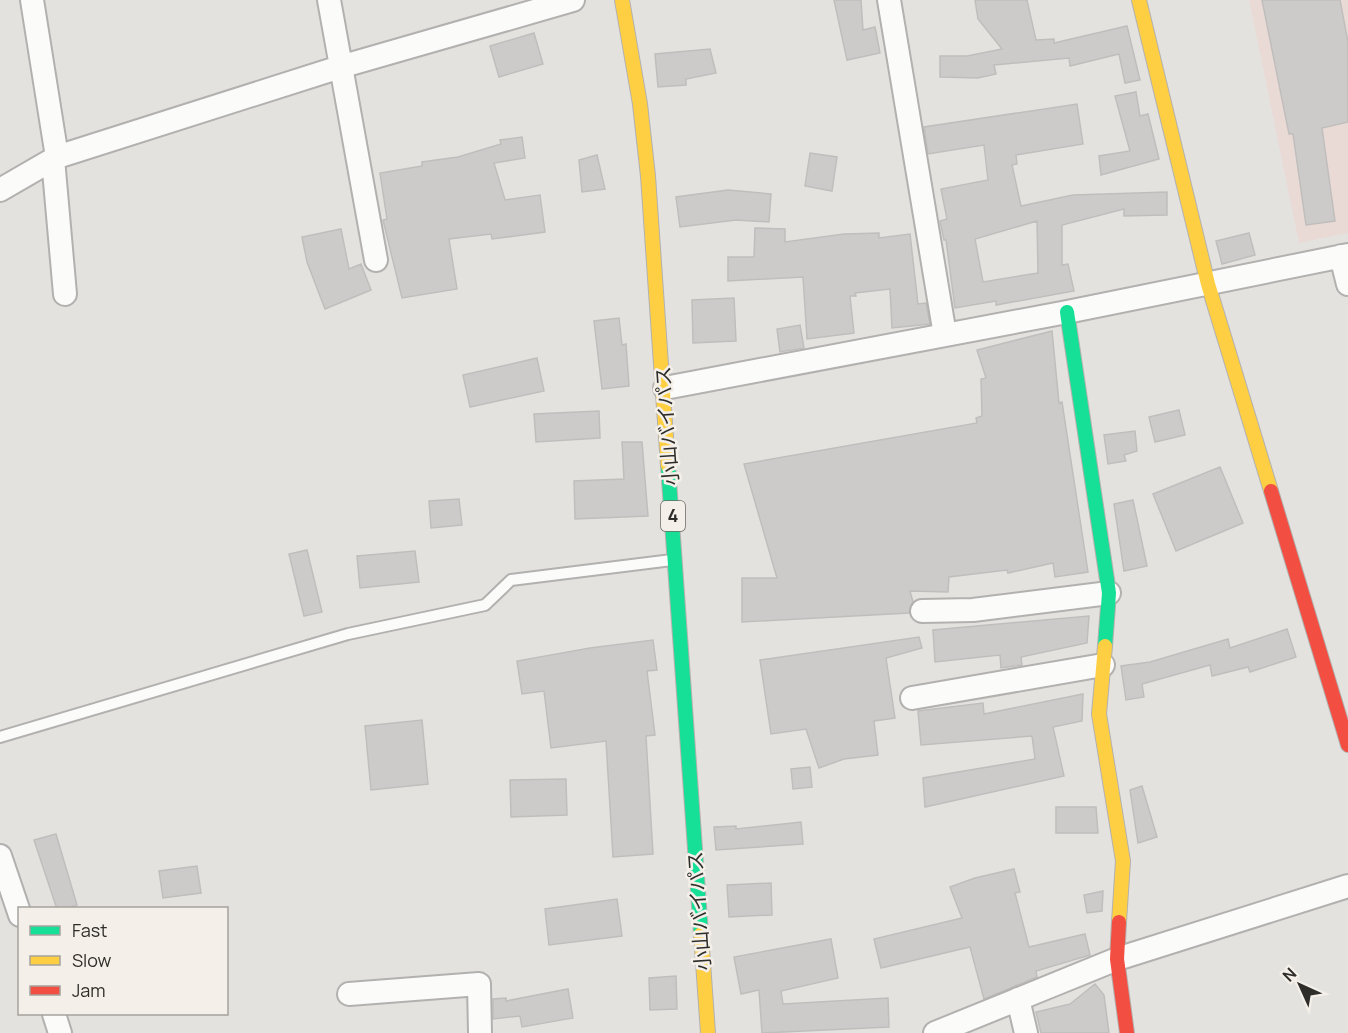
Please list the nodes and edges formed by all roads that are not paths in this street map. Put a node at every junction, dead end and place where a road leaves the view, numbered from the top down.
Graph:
1 (32, 0) edge
2 (329, 0) edge
3 (573, 0) edge
4 (622, 0) edge
5 (889, 0) edge
6 (1139, 0) edge
7 (340, 68) junction
8 (55, 158) junction
9 (0, 190) edge
10 (1345, 256) edge
11 (376, 260) dead end
12 (1208, 284) junction
13 (1348, 284) edge
14 (65, 294) dead end
15 (1067, 312) junction
16 (945, 335) junction
17 (665, 388) junction
18 (676, 560) junction
19 (1109, 593) junction
20 (922, 611) dead end
21 (1103, 665) junction
22 (912, 698) dead end
23 (0, 737) edge
24 (1348, 745) edge
25 (0, 856) edge
26 (1348, 886) edge
27 (18, 909) edge
28 (1117, 959) junction
29 (349, 994) dead end
30 (1018, 999) junction
31 (54, 1015) edge
32 (60, 1033) edge
33 (480, 1033) edge
34 (708, 1033) edge
35 (935, 1033) edge
36 (1026, 1033) edge
37 (1127, 1033) edge

1 - 8 street
2 - 7 street
3 - 7 street
4 - 17 main road, 小山バイパス / 4
5 - 16 street
6 - 12 main road
7 - 8 street
7 - 11 street
8 - 9 street
8 - 14 street
10 - 12 street
10 - 13 street
12 - 15 street
12 - 24 main road
15 - 16 street
15 - 19 main road
16 - 17 street
17 - 18 main road, 小山バイパス / 4
18 - 23 lane
18 - 34 main road, 小山バイパス / 4
19 - 20 street
19 - 21 main road
21 - 22 street
21 - 28 main road
25 - 27 street
26 - 28 street
28 - 30 street
28 - 37 main road
29 - 33 street
30 - 35 street
30 - 36 street
31 - 32 street

